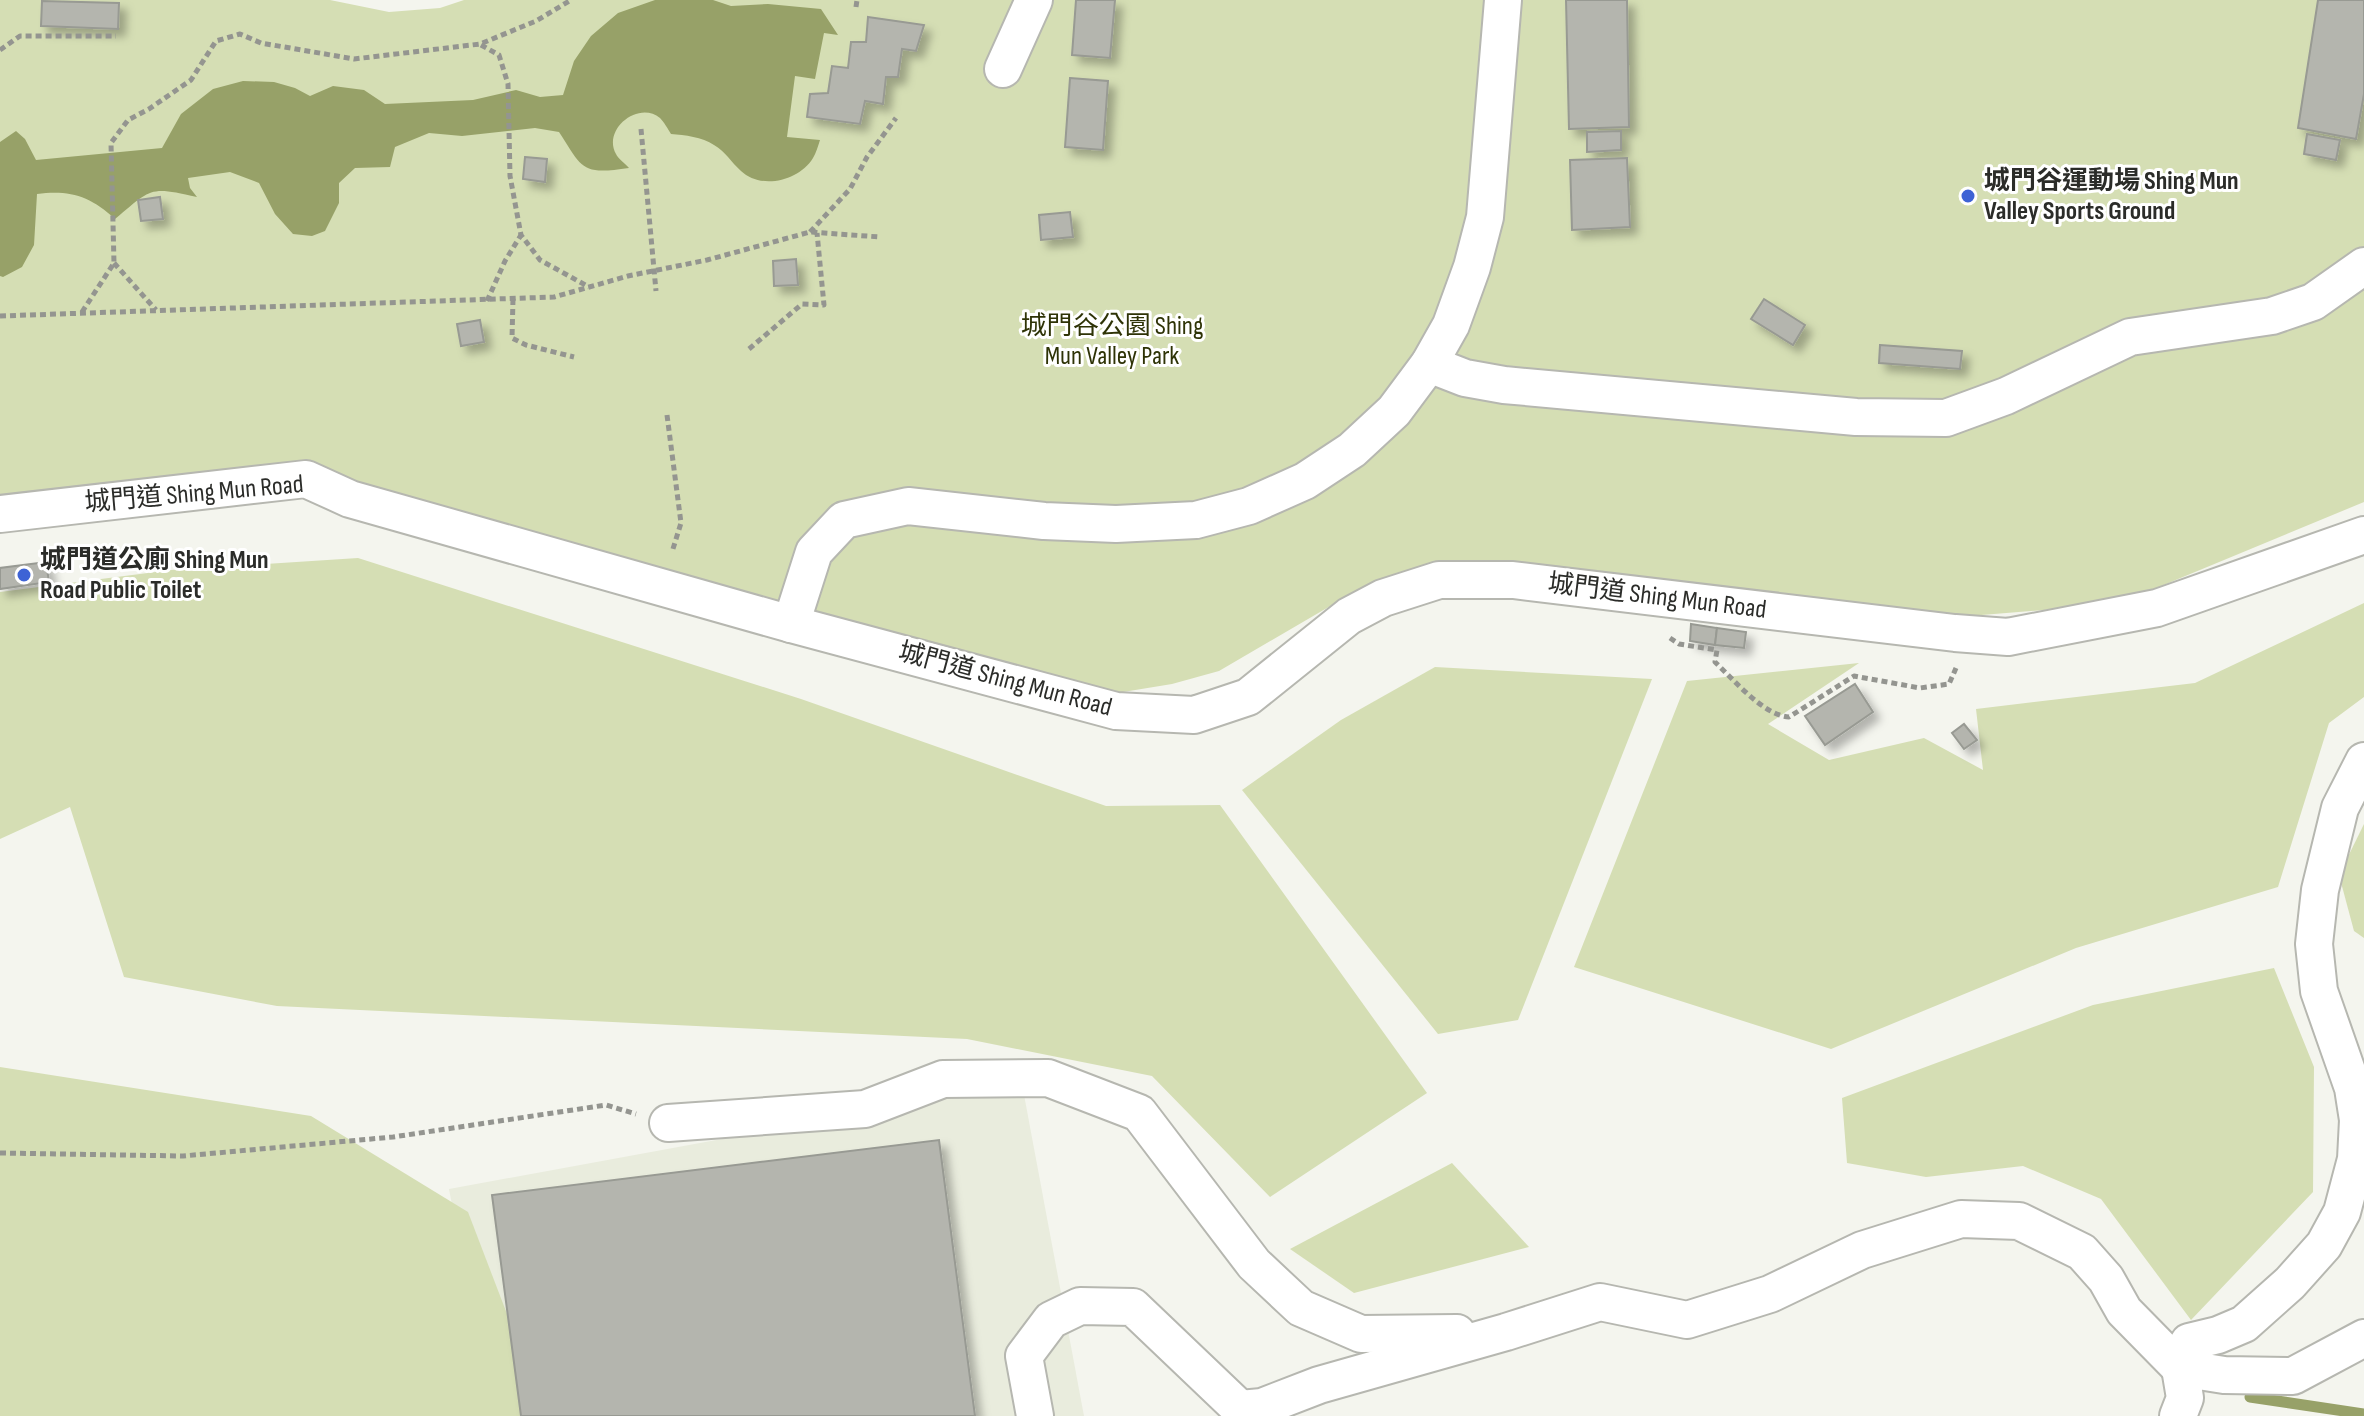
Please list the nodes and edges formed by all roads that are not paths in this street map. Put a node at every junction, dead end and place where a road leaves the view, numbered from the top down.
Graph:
1 (1034, 0) edge
2 (1503, 0) edge
3 (1003, 69) dead end
4 (2364, 266) edge
5 (1429, 364) junction
6 (0, 514) edge
7 (2364, 535) edge
8 (791, 624) junction
9 (2364, 761) edge
10 (668, 1123) road end
11 (1506, 1332) junction
12 (2364, 1338) edge
13 (2181, 1394) edge
14 (1035, 1416) edge
15 (2155, 1416) edge

1 - 3 street
2 - 5 street
4 - 5 street
5 - 8 street
6 - 8 street, 城門道 Shing Mun Road
7 - 8 street, 城門道 Shing Mun Road
9 - 13 street
10 - 11 street
11 - 13 street
11 - 14 street
12 - 13 street
13 - 15 street

